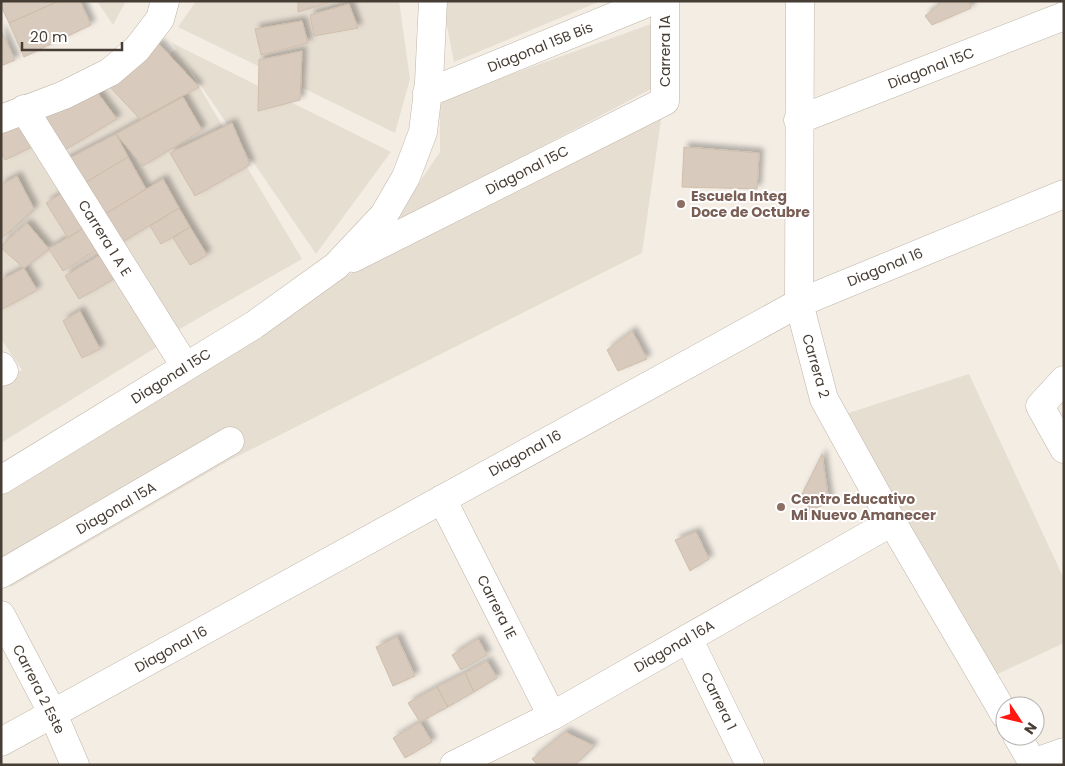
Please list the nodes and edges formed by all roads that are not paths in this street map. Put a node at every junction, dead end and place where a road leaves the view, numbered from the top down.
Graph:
1 (166, 1) edge
2 (433, 1) edge
3 (652, 1) edge
4 (665, 1) edge
5 (800, 1) edge
6 (1064, 16) edge
7 (428, 88) junction
8 (665, 101) joint
9 (13, 114) edge
10 (798, 120) junction
11 (1064, 194) edge
12 (336, 266) junction
13 (799, 303) junction
14 (186, 366) junction
15 (1064, 380) edge
16 (230, 441) dead end
17 (1064, 449) edge
18 (1, 480) edge
19 (442, 499) junction
20 (892, 522) junction
21 (1, 574) edge
22 (1, 615) edge
23 (688, 638) junction
24 (995, 698) edge
25 (53, 714) junction
26 (552, 716) junction
27 (1, 742) edge
28 (1023, 746) edge
29 (1064, 752) edge
30 (1033, 764) edge
31 (75, 765) edge
32 (454, 765) edge
33 (750, 765) edge

1 - 9 street
2 - 7 street
3 - 7 street, Diagonal 15B Bis
4 - 8 street, Carrera 1A
5 - 10 street, Carrera 2
6 - 10 street, Diagonal 15C
7 - 12 street, Diagonal 15C
8 - 12 street, Diagonal 15C
9 - 14 street, Carrera 1 A E
10 - 13 street, Carrera 2
11 - 13 street, Diagonal 16
12 - 14 street, Diagonal 15C
13 - 19 street, Diagonal 16
13 - 20 street, Carrera 2
14 - 18 street, Diagonal 15C
15 - 17 street
16 - 21 street, Diagonal 15A
19 - 25 street, Diagonal 16
19 - 26 street, Carrera 1E
20 - 23 street, Diagonal 16A
20 - 24 street, Carrera 2
22 - 25 street, Carrera 2 Este
23 - 26 street, Diagonal 16A
23 - 33 street, Carrera 1
25 - 27 street, Diagonal 16
25 - 31 street, Carrera 2 Este
26 - 32 street, Diagonal 16A
28 - 30 street
29 - 30 street

